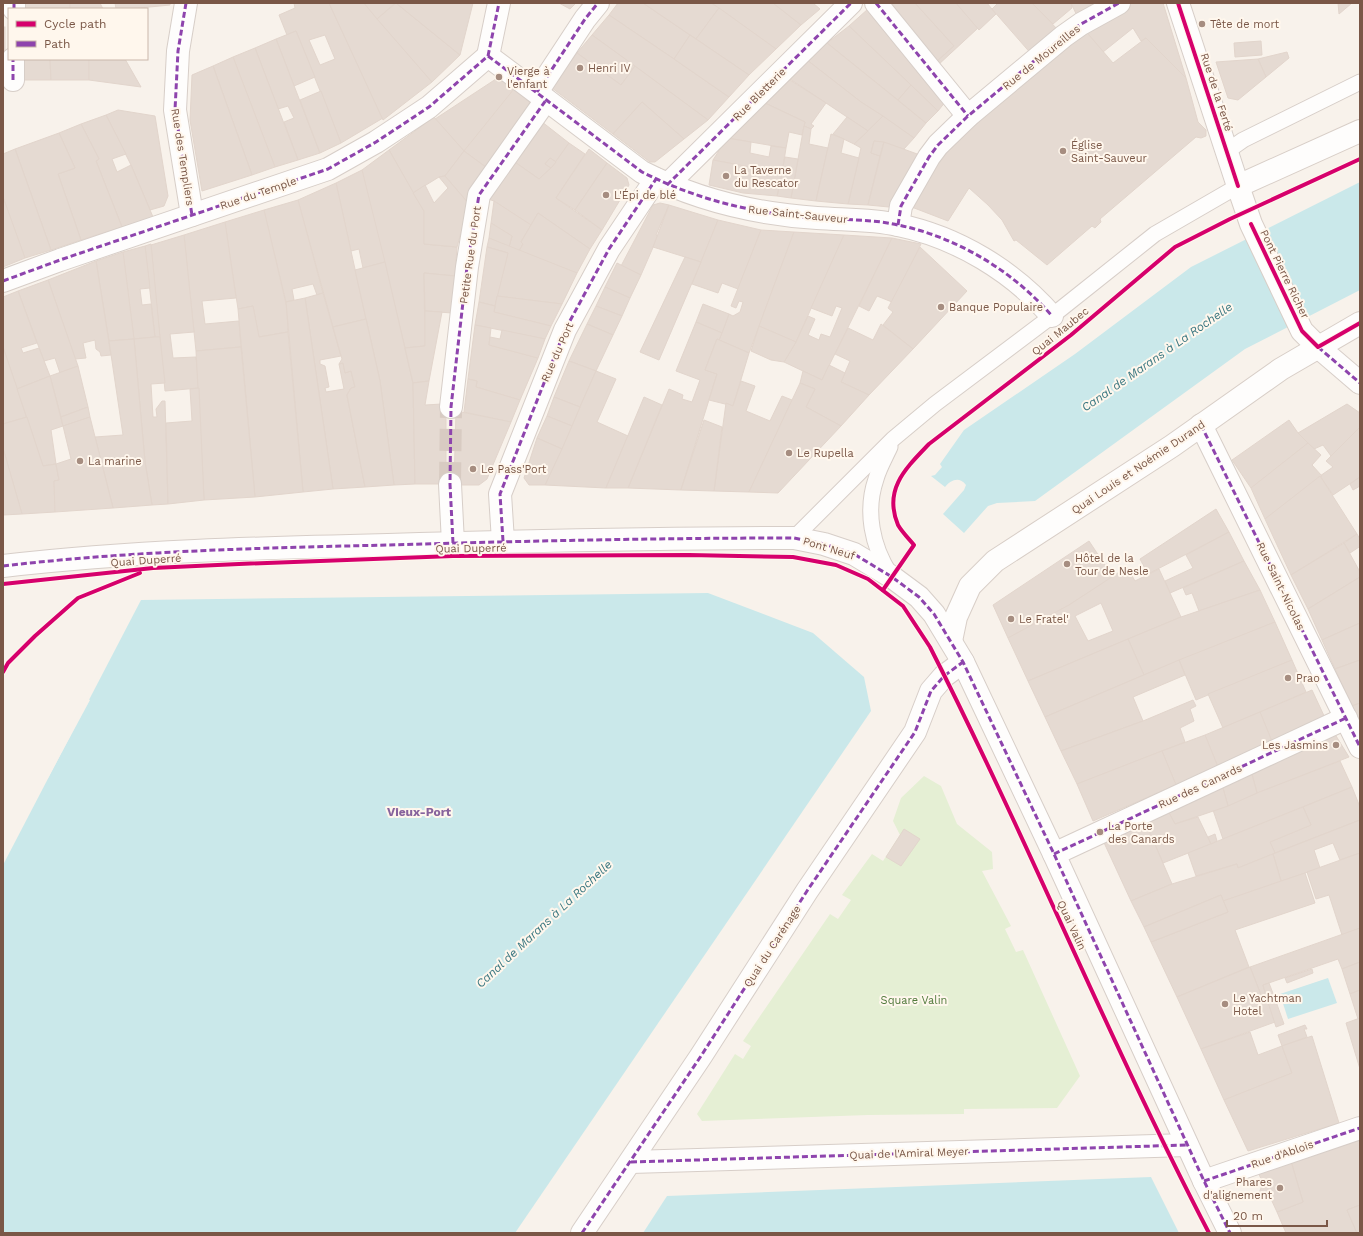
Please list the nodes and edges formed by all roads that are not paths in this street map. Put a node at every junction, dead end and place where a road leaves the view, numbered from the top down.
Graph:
1 (186, 3) edge
2 (499, 3) edge
3 (851, 3) edge
4 (876, 3) edge
5 (1119, 3) edge
6 (1178, 3) edge
7 (592, 11) edge
8 (488, 56) junction
9 (1360, 82) edge
10 (541, 96) junction
11 (968, 116) junction
12 (1360, 131) edge
13 (1226, 152) junction
14 (662, 182) junction
15 (1238, 186) junction
16 (192, 215) junction
17 (898, 225) junction
18 (3, 281) edge
19 (1052, 316) junction
20 (1360, 323) edge
21 (1318, 346) junction
22 (1360, 383) edge
23 (451, 407) tunnel mouth
24 (1202, 425) junction
25 (893, 439) junction
26 (450, 484) tunnel mouth
27 (794, 538) junction
28 (503, 541) junction
29 (453, 543) junction
30 (3, 566) edge
31 (892, 577) junction
32 (951, 640) junction
33 (963, 662) junction
34 (1346, 718) junction
35 (1360, 747) edge
36 (1054, 854) junction
37 (1360, 1128) edge
38 (1187, 1146) junction
39 (631, 1162) junction
40 (1204, 1181) junction
41 (582, 1233) edge
42 (1230, 1233) edge

1 - 16 street, Rue des Templiers
2 - 8 street
3 - 14 street, Rue Bletterie
4 - 11 street
5 - 11 street, Rue de Moureilles
6 - 13 street, Rue de la Ferté
7 - 10 street, Petite Rue du Port
8 - 10 street, Rue Saint-Sauveur
8 - 16 street, Rue du Temple
9 - 13 lane
10 - 14 street, Rue Saint-Sauveur
10 - 23 street, Petite Rue du Port
11 - 17 street, Rue de Moureilles
12 - 15 street, Quai Maubec
13 - 15 street, Rue de la Ferté
14 - 17 street, Rue Saint-Sauveur
14 - 28 street, Rue du Port
15 - 19 lane, Quai Maubec
15 - 21 street, Pont Pierre Richer
16 - 18 street, Rue du Temple
17 - 19 street, Rue Saint-Sauveur
19 - 25 lane, Quai Maubec
20 - 21 street, Quai Louis et Noémie Durand
21 - 22 street
21 - 24 street, Quai Louis et Noémie Durand
24 - 32 street, Quai Louis et Noémie Durand
24 - 34 street, Rue Saint-Nicolas
25 - 27 lane, Quai Maubec
25 - 31 lane, Quai Maubec
26 - 29 street
27 - 28 street, Quai Duperré
27 - 31 street, Pont Neuf
28 - 29 street, Quai Duperré
29 - 30 street, Quai Duperré
31 - 32 street, Pont Neuf
32 - 33 street, Quai Valin
33 - 36 street, Quai Valin
33 - 39 street, Quai du Carénage
34 - 35 street, Rue Saint-Nicolas
34 - 36 street, Rue des Canards
36 - 38 street, Quai Valin
37 - 40 street, Rue d'Ablois
38 - 39 street, Quai de l'Amiral Meyer
38 - 40 street, Quai Valin
39 - 41 street, Quai du Carénage
40 - 42 street, Quai Valin

